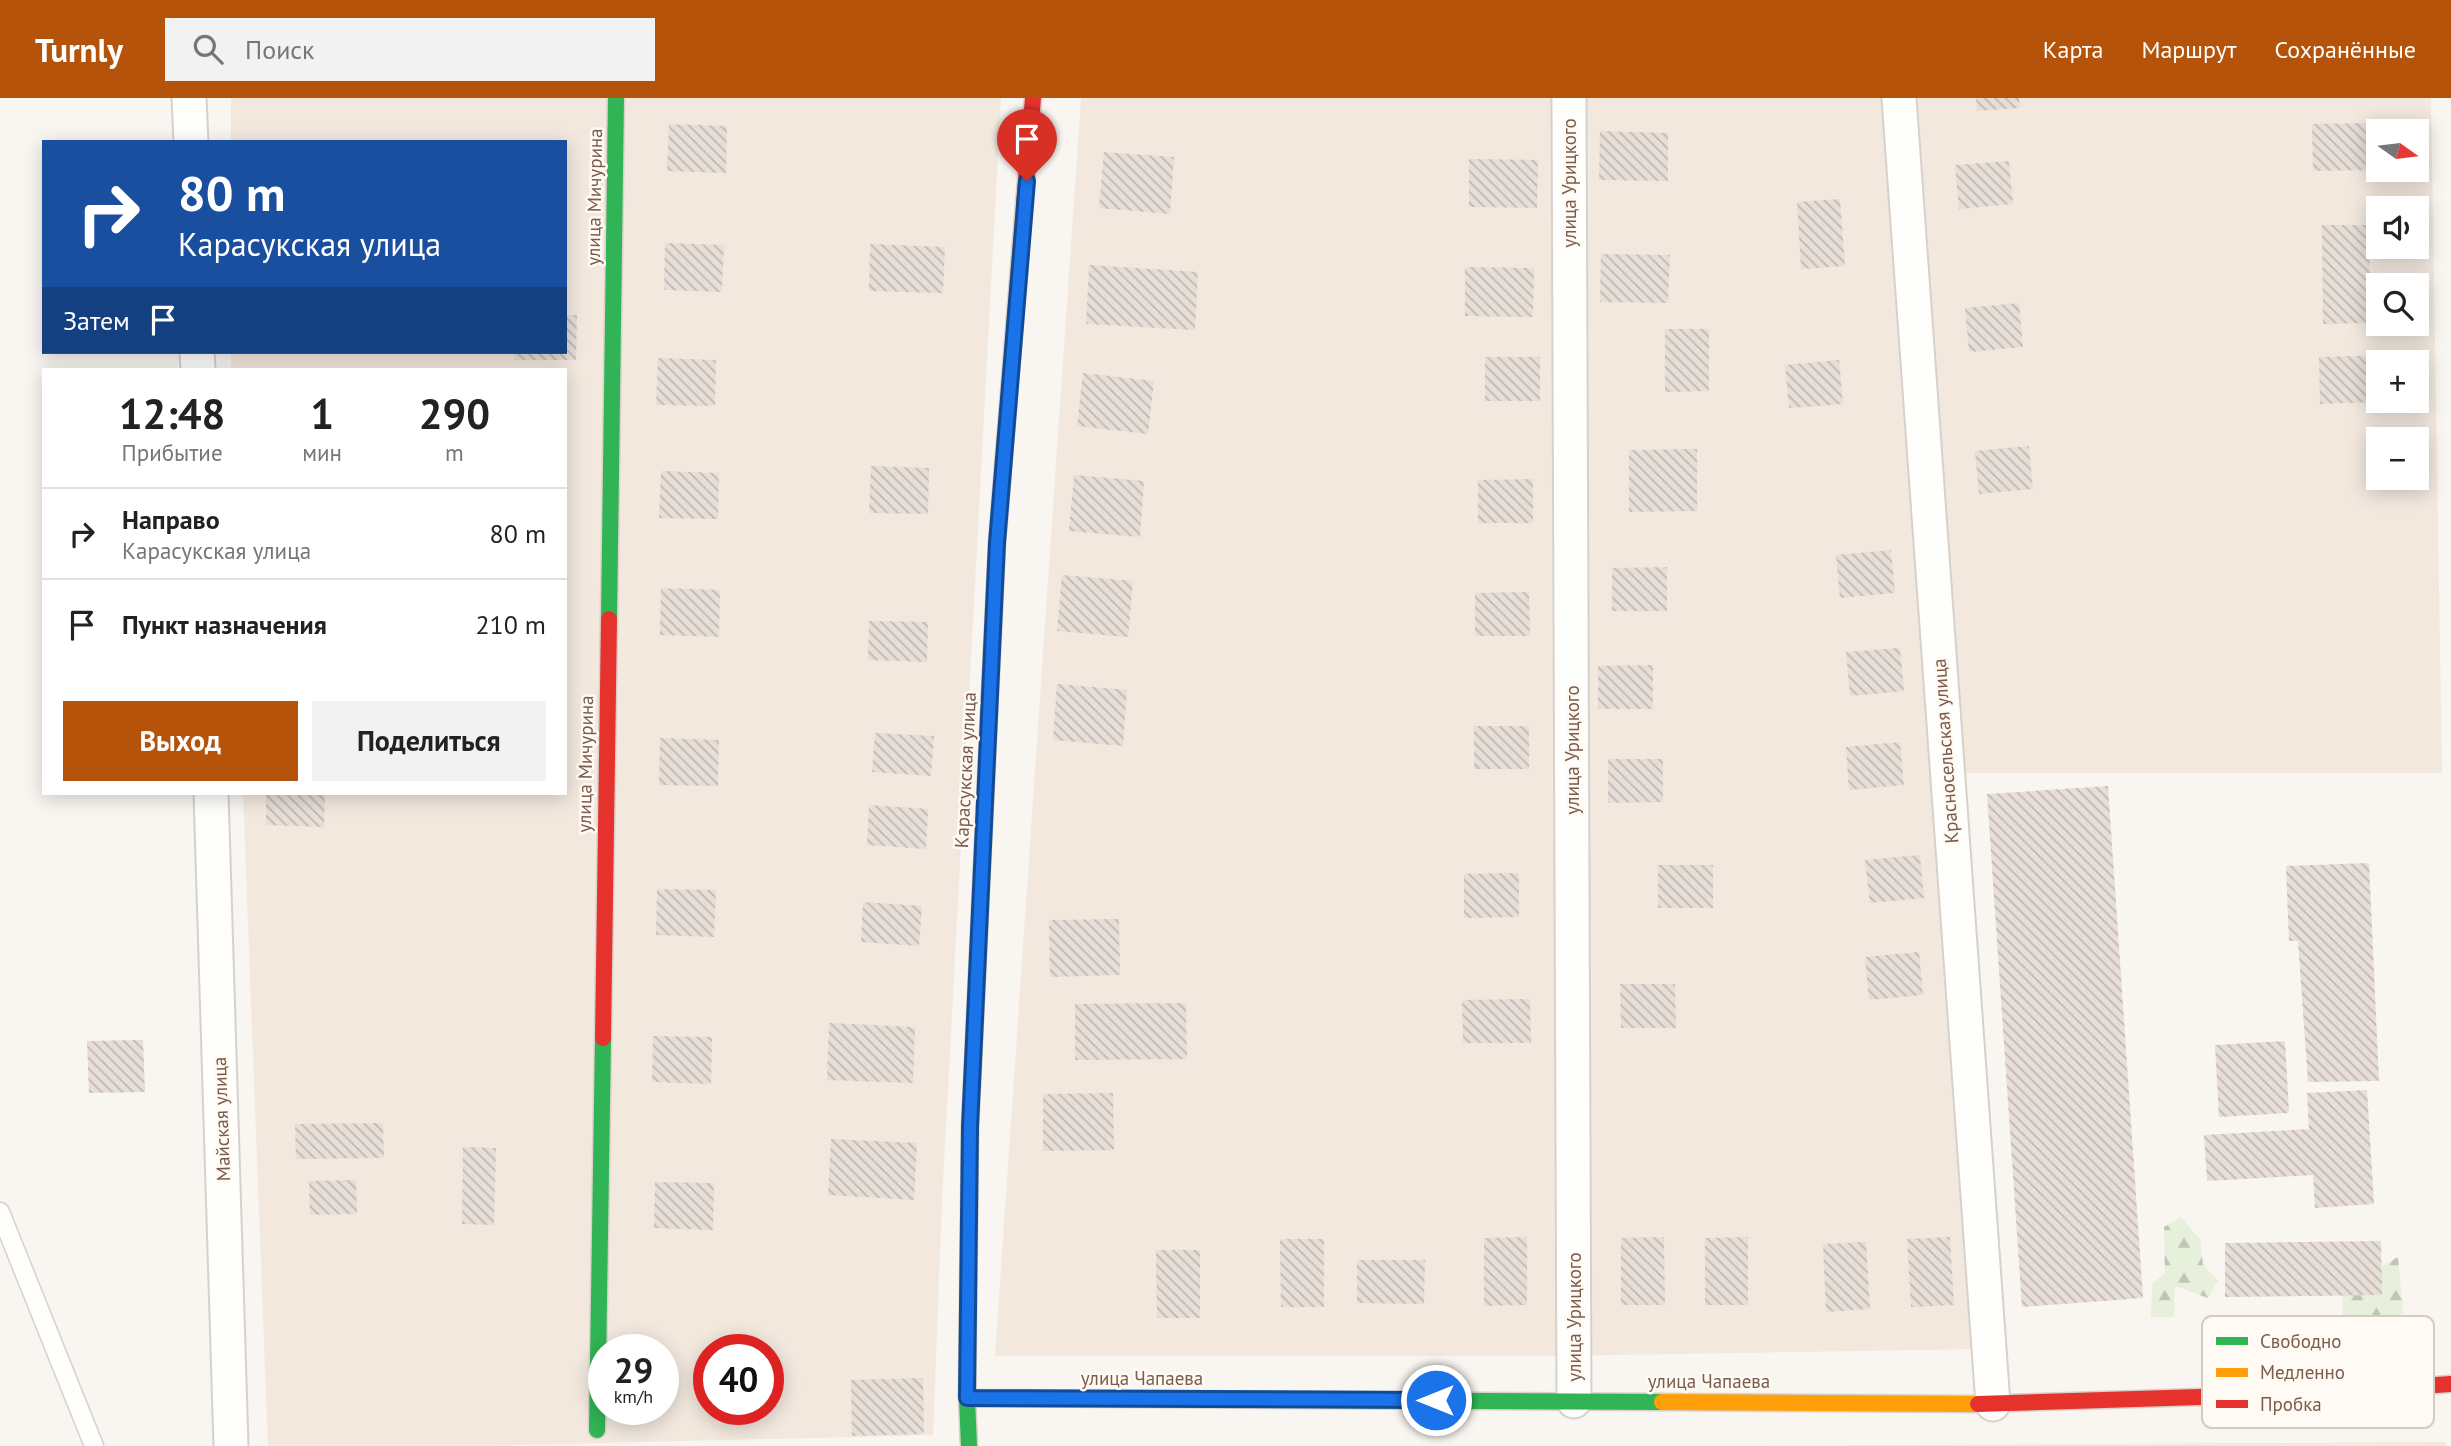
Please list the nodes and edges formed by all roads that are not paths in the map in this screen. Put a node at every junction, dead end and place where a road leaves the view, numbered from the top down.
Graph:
1 (189, 98) edge
2 (616, 98) edge
3 (1033, 98) edge
4 (1569, 98) edge
5 (1899, 98) edge
6 (191, 140) edge
7 (211, 795) edge
8 (0, 1212) edge
9 (2202, 1397) edge
10 (967, 1398) junction
11 (1574, 1401) junction
12 (1993, 1404) junction
13 (597, 1430) dead end
14 (94, 1446) edge
15 (231, 1446) edge
16 (969, 1446) edge

1 - 6 street
2 - 13 street, улица Мичурина
3 - 10 street, Карасукская улица
4 - 11 street, улица Урицкого
5 - 12 street, Красносельская улица
7 - 15 street, Майская улица
8 - 14 lane
9 - 12 street, улица Чапаева
10 - 11 street, улица Чапаева
10 - 16 street, Карасукская улица
11 - 12 street, улица Чапаева

